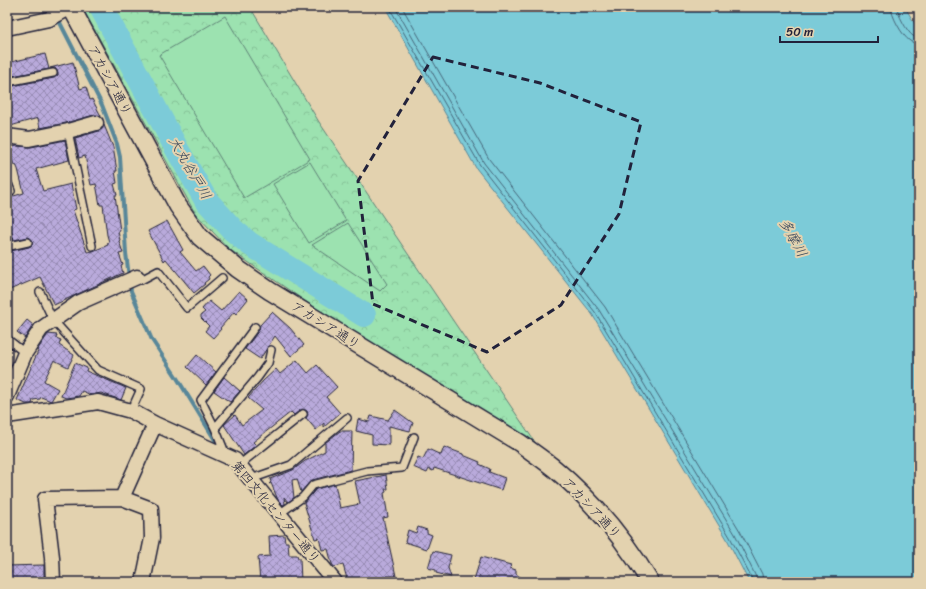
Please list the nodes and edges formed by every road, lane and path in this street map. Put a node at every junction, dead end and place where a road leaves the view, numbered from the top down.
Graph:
1 (68, 9) edge
2 (7, 28) edge
3 (53, 73) dead end
4 (7, 82) edge
5 (96, 123) dead end
6 (68, 131) junction
7 (7, 136) edge
8 (7, 181) edge
9 (7, 192) edge
10 (7, 234) edge
11 (28, 242) dead end
12 (92, 246) dead end
13 (137, 277) joint
14 (222, 278) dead end
15 (40, 292) dead end
16 (53, 320) junction
17 (255, 327) dead end
18 (7, 339) edge
19 (271, 350) dead end
20 (25, 353) junction
21 (7, 396) edge
22 (131, 411) junction
23 (303, 414) dead end
24 (7, 416) edge
25 (347, 418) dead end
26 (155, 424) junction
27 (215, 428) junction
28 (414, 437) dead end
29 (226, 456) junction
30 (239, 465) junction
31 (251, 479) junction
32 (122, 498) junction
33 (279, 514) junction
34 (328, 579) edge
35 (53, 582) edge
36 (143, 582) edge
37 (650, 582) edge

1 - 2 street
1 - 37 street, アカシア通り
3 - 4 lane
5 - 6 street
6 - 7 street
6 - 12 lane
8 - 9 lane
10 - 11 lane
13 - 14 lane
13 - 16 street
15 - 16 lane
16 - 20 street
16 - 22 lane
17 - 27 lane
18 - 20 lane
19 - 27 lane
20 - 21 street
22 - 24 street, 第四文化センター通り
22 - 26 street, 第四文化センター通り
23 - 30 lane
25 - 31 lane
26 - 29 street, 第四文化センター通り
26 - 32 street
27 - 29 lane
28 - 33 lane
29 - 30 street, 第四文化センター通り
30 - 31 street, 第四文化センター通り
31 - 33 street, 第四文化センター通り
32 - 35 street
32 - 36 street
33 - 34 street, 第四文化センター通り

